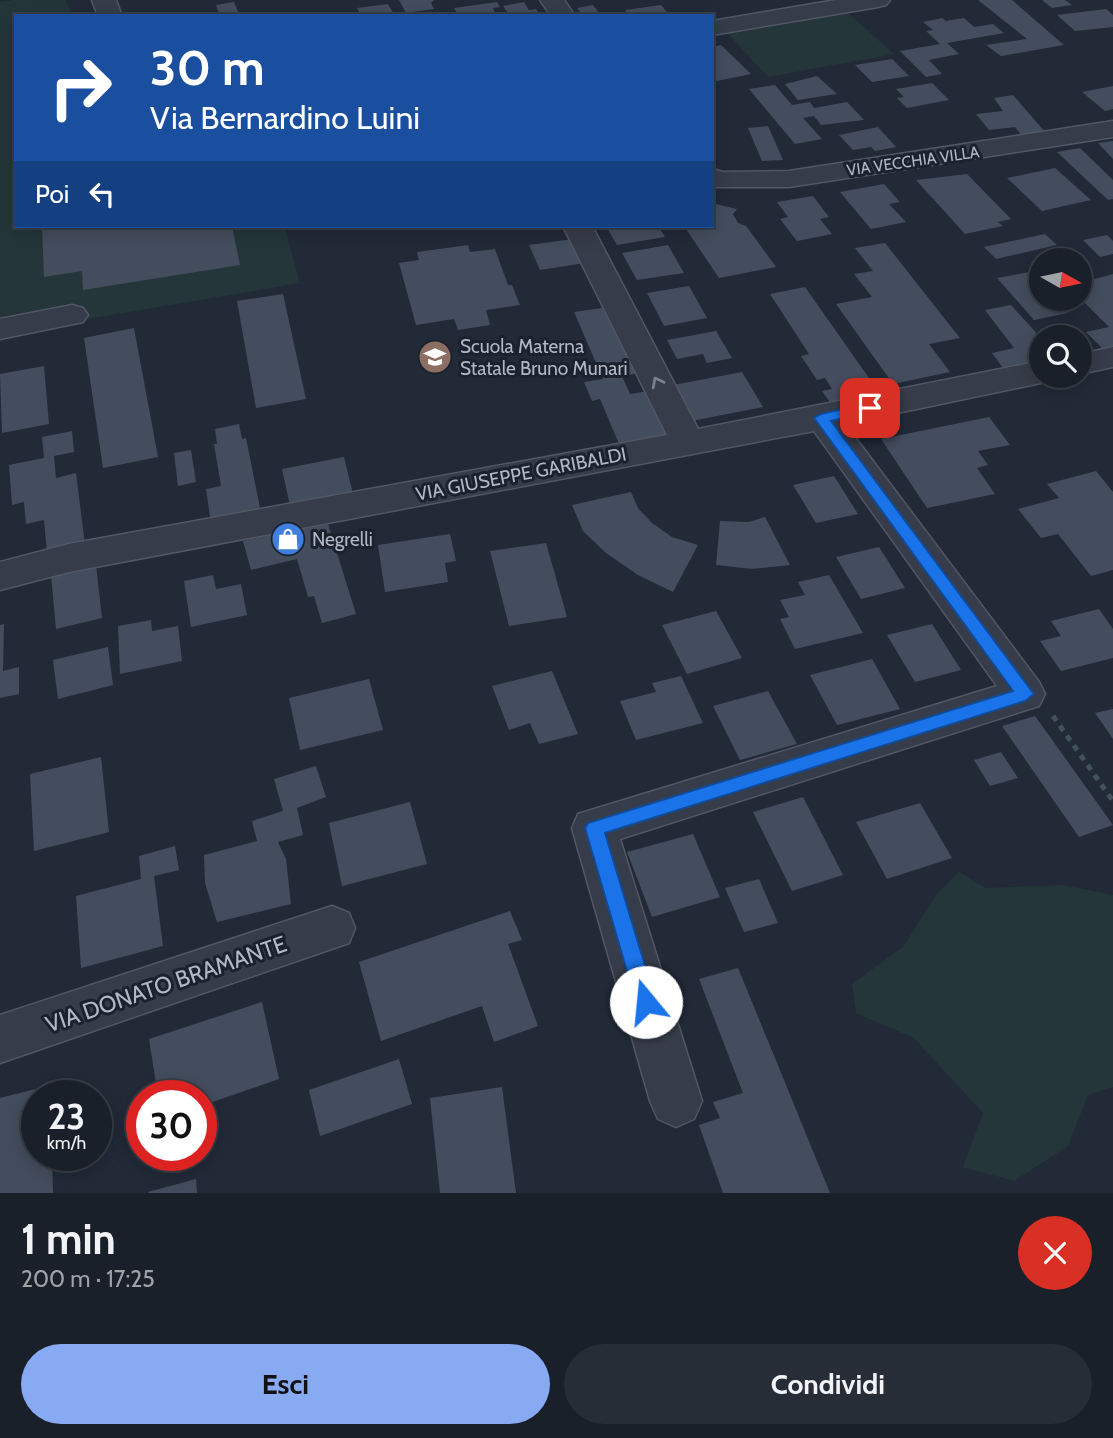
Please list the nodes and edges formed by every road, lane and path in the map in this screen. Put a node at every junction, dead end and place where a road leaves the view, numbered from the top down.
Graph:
1 (878, 0) edge
2 (714, 28) edge
3 (1113, 129) edge
4 (714, 178) edge
5 (578, 228) edge
6 (72, 314) dead end
7 (0, 329) edge
8 (1113, 357) edge
9 (1092, 361) edge
10 (1029, 375) edge
11 (821, 418) junction
12 (688, 443) junction
13 (0, 576) edge
14 (1025, 694) junction
15 (1113, 801) edge
16 (332, 928) dead end
17 (0, 1040) edge
18 (676, 1101) dead end

1 - 2 street
3 - 4 street, VIA VECCHIA VILLA
12 -> 5 street
6 - 7 street
8 - 9 street
10 - 11 street, VIA GIUSEPPE GARIBALDI
11 - 12 street, VIA GIUSEPPE GARIBALDI
11 - 14 street
12 - 13 street, VIA GIUSEPPE GARIBALDI
14 - 15 path
14 - 18 street
16 - 17 street, VIA DONATO BRAMANTE

